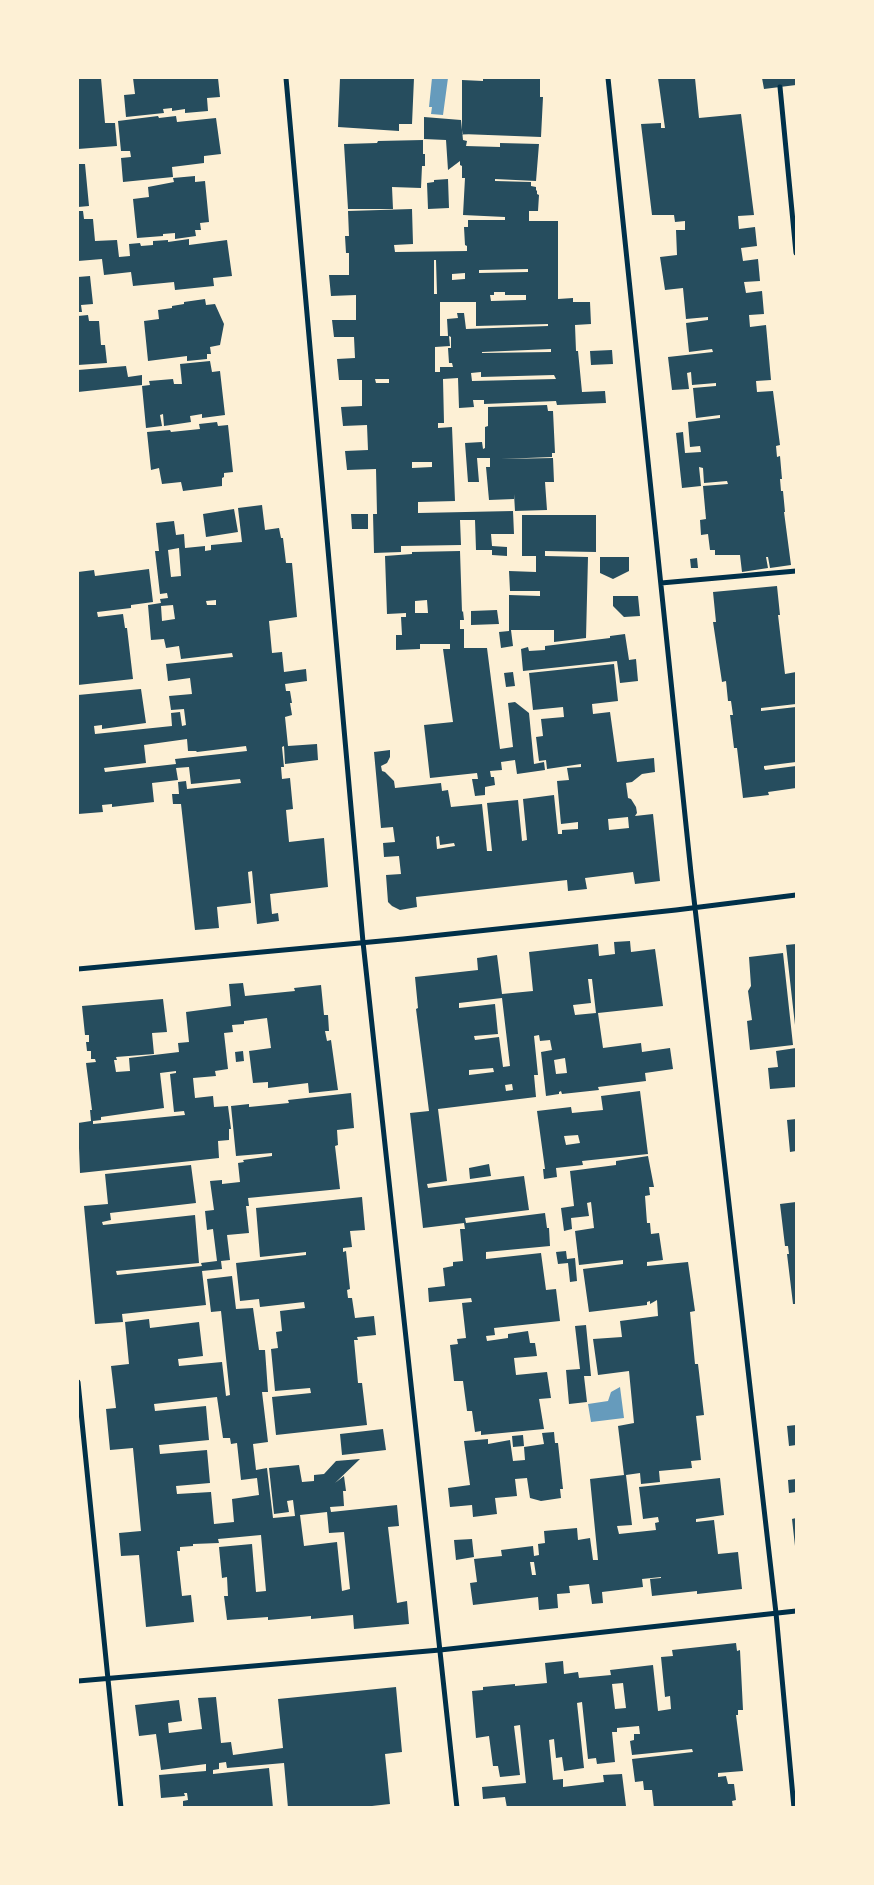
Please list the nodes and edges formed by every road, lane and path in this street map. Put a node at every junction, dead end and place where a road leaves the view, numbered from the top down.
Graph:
1 (286, 78) edge
2 (608, 78) edge
3 (780, 87) dead end
4 (796, 253) edge
5 (796, 571) edge
6 (661, 583) junction
7 (796, 895) edge
8 (695, 908) junction
9 (363, 942) junction
10 (78, 969) edge
11 (78, 1382) edge
12 (796, 1611) edge
13 (776, 1613) junction
14 (440, 1650) junction
15 (108, 1678) junction
16 (78, 1681) edge
17 (121, 1808) edge
18 (457, 1808) edge
19 (794, 1808) edge

1 - 9 street
2 - 6 street
3 - 4 street
5 - 6 street
6 - 8 street
7 - 8 street
8 - 9 street
8 - 13 street
9 - 10 street
9 - 14 street
11 - 15 street
12 - 13 street
13 - 14 street
13 - 19 street
14 - 15 street
14 - 18 street
15 - 16 street
15 - 17 street

